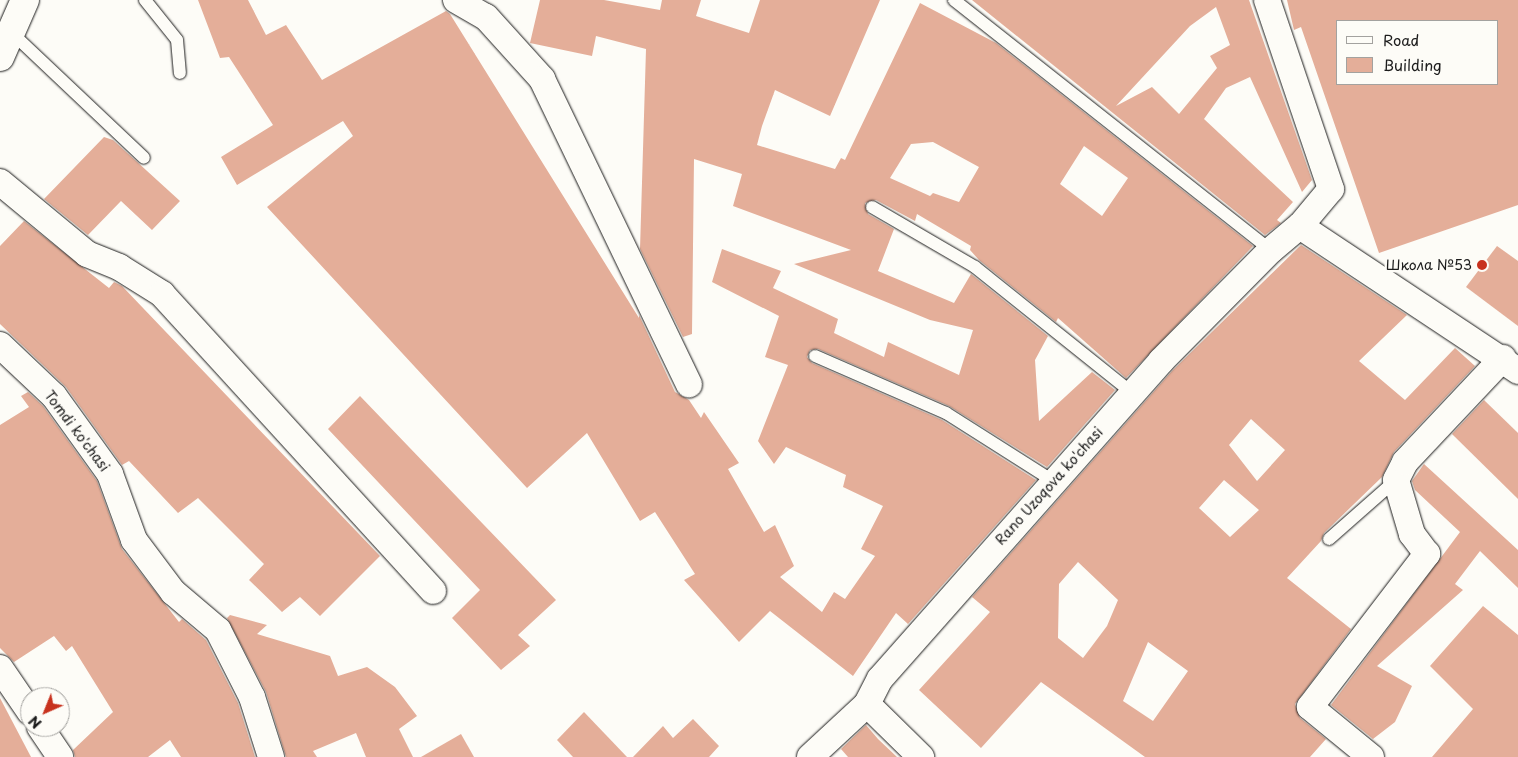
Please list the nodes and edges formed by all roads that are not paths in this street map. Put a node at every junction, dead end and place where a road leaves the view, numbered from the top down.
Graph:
1 (25, 0) edge
2 (145, 0) edge
3 (456, 0) edge
4 (954, 0) edge
5 (1266, 0) edge
6 (6, 46) edge
7 (180, 73) dead end
8 (144, 158) dead end
9 (0, 182) edge
10 (872, 207) dead end
11 (1300, 226) junction
12 (1271, 250) junction
13 (0, 345) edge
14 (815, 356) dead end
15 (1510, 364) edge
16 (689, 385) dead end
17 (1132, 393) junction
18 (1396, 480) junction
19 (1053, 481) junction
20 (1329, 539) dead end
21 (433, 591) dead end
22 (0, 668) edge
23 (20, 697) edge
24 (867, 704) junction
25 (47, 737) edge
26 (60, 757) edge
27 (271, 757) edge
28 (810, 757) edge
29 (921, 757) edge
30 (1371, 757) edge

1 - 6 main road
2 - 7 lane
3 - 16 street
4 - 12 lane
5 - 11 street, Rano Uzoqova ko'chasi
6 - 8 lane
9 - 21 street
10 - 17 lane
11 - 12 street, Rano Uzoqova ko'chasi
11 - 15 street
12 - 17 street, Rano Uzoqova ko'chasi
13 - 27 street, Tomdi ko'chasi
14 - 19 lane
15 - 18 street
17 - 19 street, Rano Uzoqova ko'chasi
18 - 20 lane
18 - 30 street
19 - 24 street, Rano Uzoqova ko'chasi
22 - 23 street
24 - 28 street, Rano Uzoqova ko'chasi
24 - 29 street
25 - 26 street

